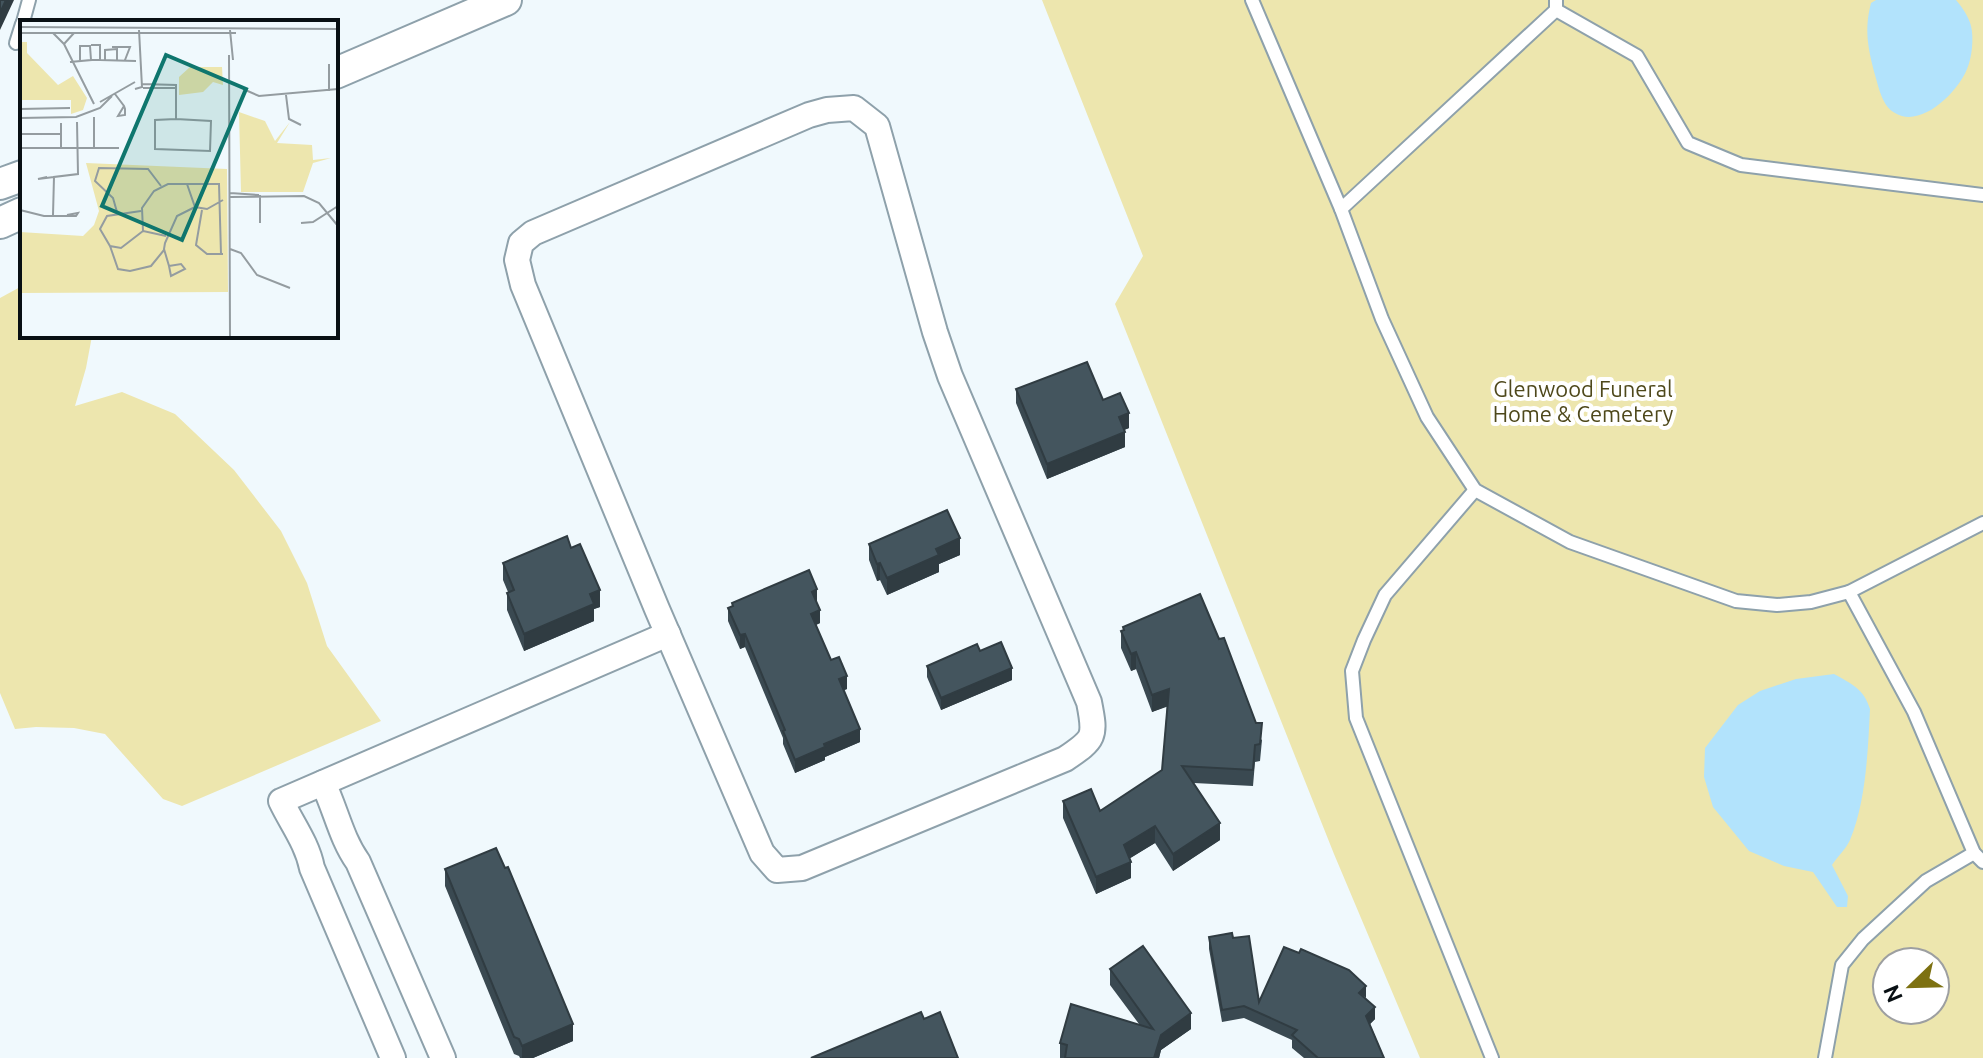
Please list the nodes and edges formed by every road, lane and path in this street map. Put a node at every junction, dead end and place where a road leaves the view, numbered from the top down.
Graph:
1 (29, 0) edge
2 (506, 0) edge
3 (1252, 0) edge
4 (1556, 5) edge
5 (23, 20) edge
6 (20, 30) edge
7 (16, 43) dead end
8 (338, 72) edge
9 (20, 177) edge
10 (0, 184) edge
11 (1983, 195) edge
12 (1341, 209) junction
13 (20, 214) edge
14 (0, 223) edge
15 (1475, 490) junction
16 (1983, 523) edge
17 (1849, 592) junction
18 (668, 634) junction
19 (323, 783) junction
20 (1979, 858) edge
21 (393, 1058) edge
22 (443, 1058) edge
23 (1492, 1058) edge
24 (1825, 1058) edge

1 - 5 lane
2 - 8 street
3 - 12 lane
4 - 11 lane
4 - 12 lane
6 - 7 lane
9 - 10 street
12 - 15 lane
13 - 14 street
15 - 17 lane
15 - 23 lane
16 - 17 lane
17 - 20 lane
18 - 18 street
18 - 19 street
19 - 21 street
19 - 22 street
20 - 24 lane

